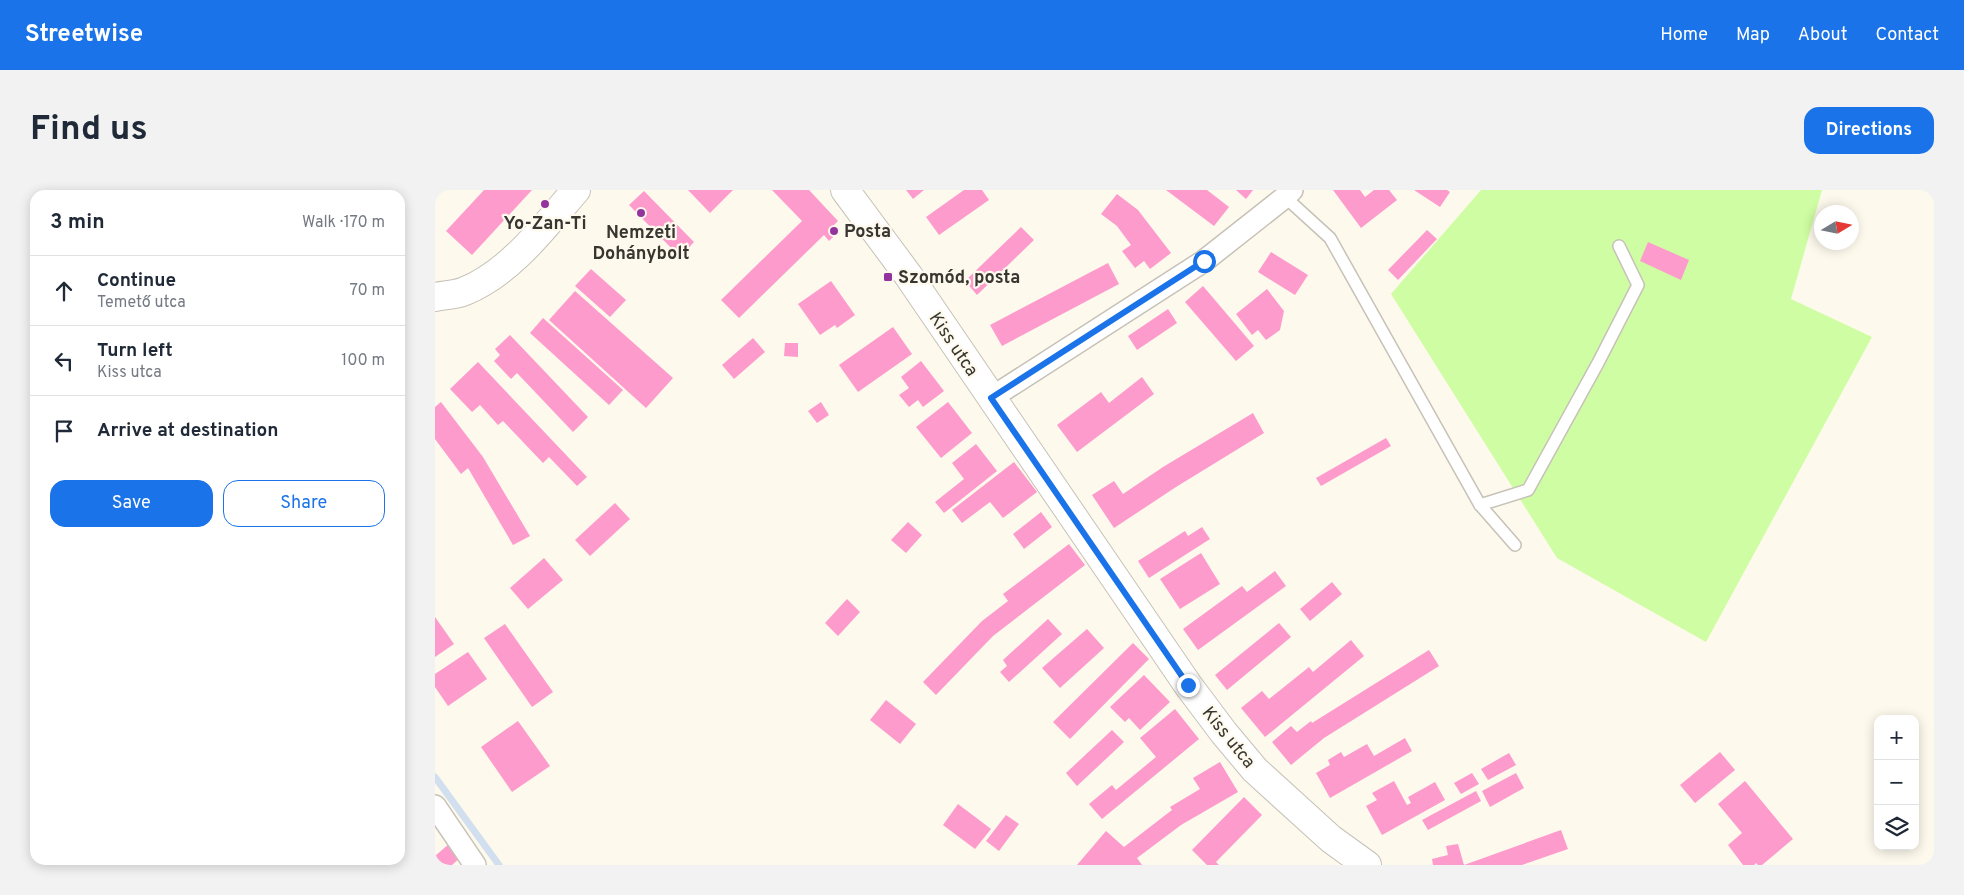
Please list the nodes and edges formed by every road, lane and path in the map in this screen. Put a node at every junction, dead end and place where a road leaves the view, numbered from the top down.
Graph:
1 (576, 190) edge
2 (845, 190) edge
3 (1289, 194) edge
4 (1619, 246) dead end
5 (435, 296) edge
6 (991, 398) junction
7 (1480, 505) junction
8 (1515, 545) dead end
9 (435, 806) edge
10 (475, 865) edge
11 (1367, 865) edge

1 - 5 street
2 - 6 street, Kiss utca
3 - 6 street
3 - 7 lane
4 - 7 lane
6 - 11 street, Kiss utca
7 - 8 lane
9 - 10 street

